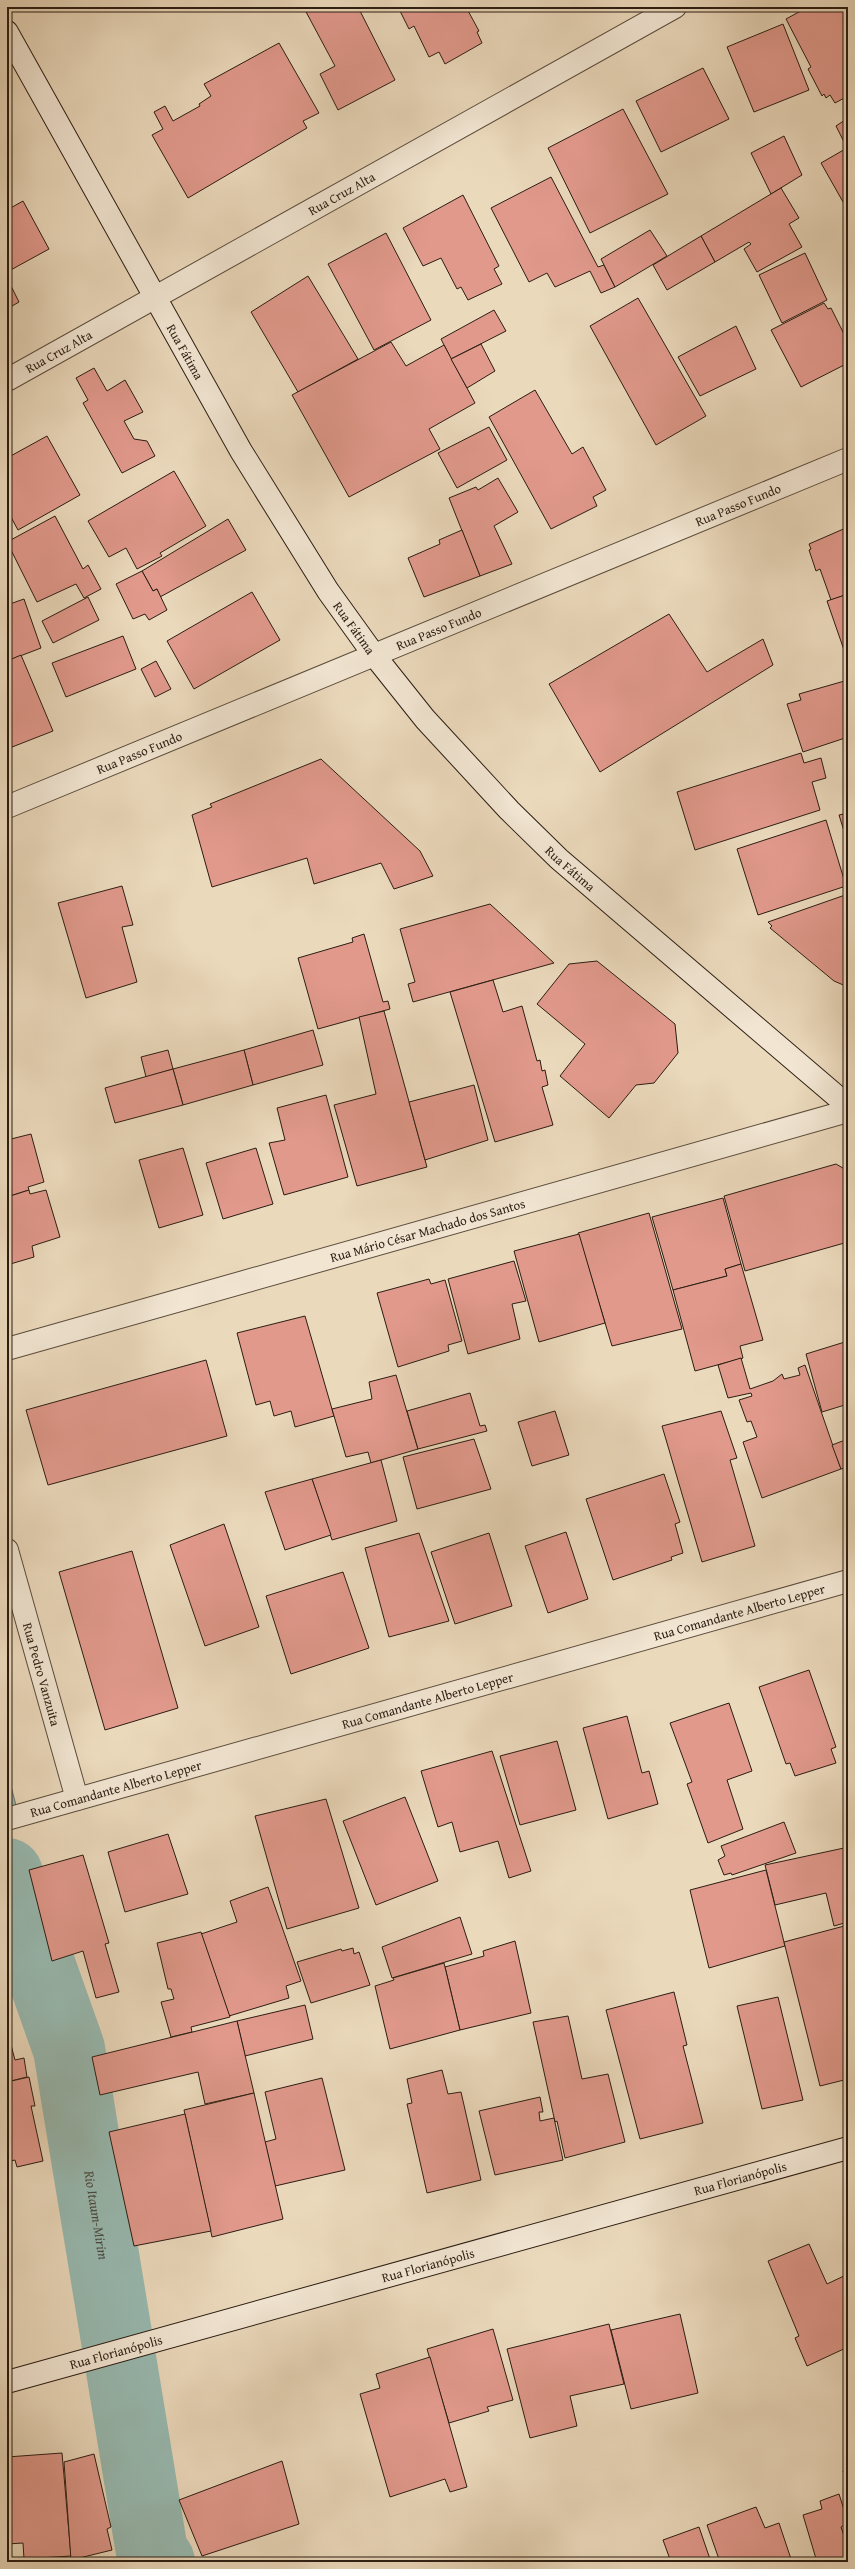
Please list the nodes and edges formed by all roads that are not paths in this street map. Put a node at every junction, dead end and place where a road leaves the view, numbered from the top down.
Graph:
1 (675, 7) edge
2 (7, 32) edge
3 (155, 297) junction
4 (7, 380) edge
5 (848, 459) edge
6 (374, 656) junction
7 (7, 807) edge
8 (848, 1106) edge
9 (848, 1111) edge
10 (7, 1349) edge
11 (7, 1550) edge
12 (848, 1581) edge
13 (77, 1799) junction
14 (14, 1817) edge
15 (848, 2148) edge
16 (7, 2382) edge

1 - 3 street, Rua Cruz Alta
2 - 3 street, Rua Fátima
3 - 4 street, Rua Cruz Alta
3 - 6 street, Rua Fátima
5 - 6 street, Rua Passo Fundo
6 - 7 street, Rua Passo Fundo
6 - 8 street, Rua Fátima
9 - 10 street, Rua Mário César Machado dos Santos
11 - 13 street, Rua Pedro Vanzuita
12 - 13 street, Rua Comandante Alberto Lepper
13 - 14 street, Rua Comandante Alberto Lepper
15 - 16 street, Rua Florianópolis

